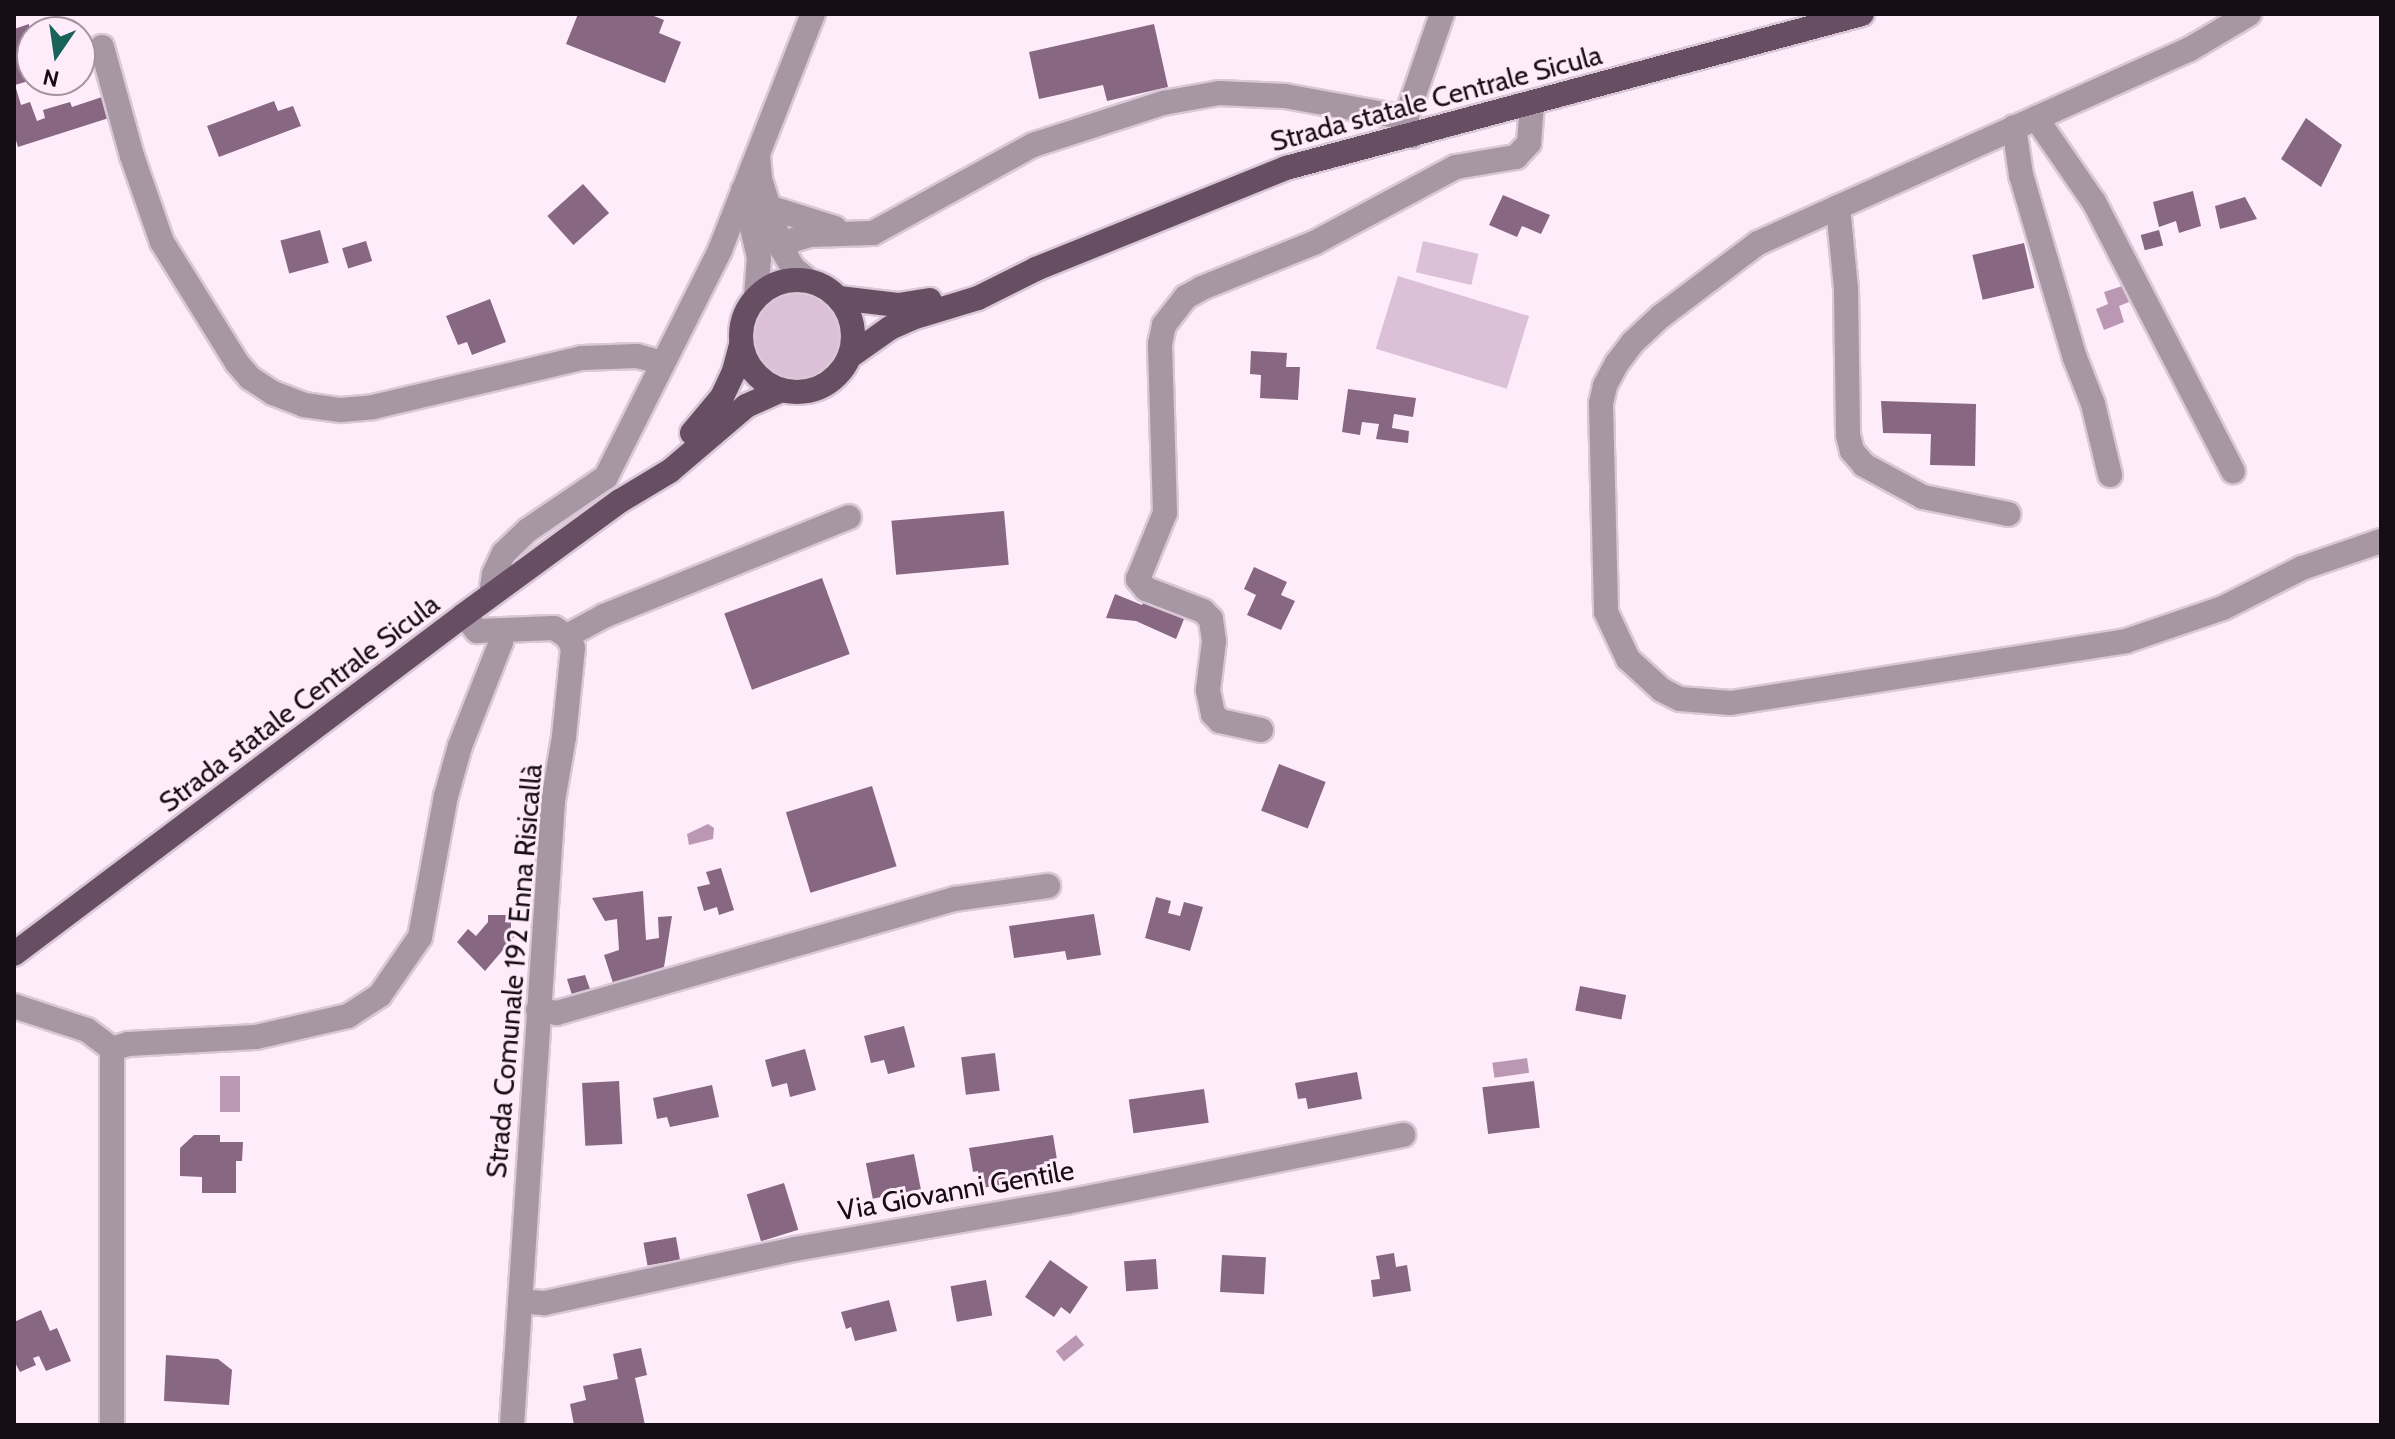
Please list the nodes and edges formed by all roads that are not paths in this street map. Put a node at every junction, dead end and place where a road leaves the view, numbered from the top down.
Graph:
1 (813, 14) edge
2 (1442, 14) edge
3 (1862, 14) edge
4 (2249, 14) edge
5 (102, 47) dead end
6 (1532, 103) junction
7 (2025, 122) junction
8 (1409, 127) junction
9 (758, 153) junction
10 (743, 190) junction
11 (768, 207) junction
12 (1838, 207) junction
13 (873, 233) junction
14 (782, 249) junction
15 (1036, 269) junction
16 (809, 281) junction
17 (756, 297) junction
18 (839, 298) junction
19 (741, 345) junction
20 (849, 357) junction
21 (663, 363) junction
22 (782, 390) junction
23 (2233, 471) dead end
24 (2110, 475) dead end
25 (620, 501) junction
26 (2008, 514) dead end
27 (849, 517) dead end
28 (2381, 541) edge
29 (491, 595) junction
30 (464, 615) junction
31 (501, 632) junction
32 (567, 636) junction
33 (1261, 730) dead end
34 (1048, 886) dead end
35 (14, 954) edge
36 (14, 1006) edge
37 (538, 1010) junction
38 (112, 1049) junction
39 (1403, 1135) dead end
40 (520, 1301) junction
41 (112, 1425) edge
42 (512, 1425) edge

1 - 9 street
2 - 8 street
3 - 6 main road, Strada statale Centrale Sicula
4 - 7 street
5 - 21 street
6 - 8 main road, Strada statale Centrale Sicula
6 - 33 street
7 - 12 street
7 - 23 street
7 - 24 street
8 - 13 street
8 - 15 main road, Strada statale Centrale Sicula
9 - 10 street
9 - 11 street
10 - 17 street
10 - 21 street
11 - 13 street
11 - 14 street
12 - 26 street
12 - 28 street
13 - 14 street
14 - 16 street
15 - 18 main road, Strada statale Centrale Sicula
15 - 20 main road, Strada statale Centrale Sicula
16 - 17 main road
16 - 18 main road
17 - 19 main road
18 - 20 main road
19 - 22 main road
19 - 25 main road, Strada statale Centrale Sicula
20 - 22 main road
21 - 29 street
22 - 25 main road, Strada statale Centrale Sicula
25 - 29 main road, Strada statale Centrale Sicula
27 - 32 street
29 - 30 main road, Strada statale Centrale Sicula
30 - 31 street
30 - 35 main road, Strada statale Centrale Sicula
31 - 32 street
31 - 38 street
32 - 37 street, Strada Comunale 192 Enna Risicallà
34 - 37 street
36 - 38 street
37 - 40 street, Strada Comunale 192 Enna Risicallà
38 - 41 street
39 - 40 street, Via Giovanni Gentile
40 - 42 street, Strada Comunale 192 Enna Risicallà

